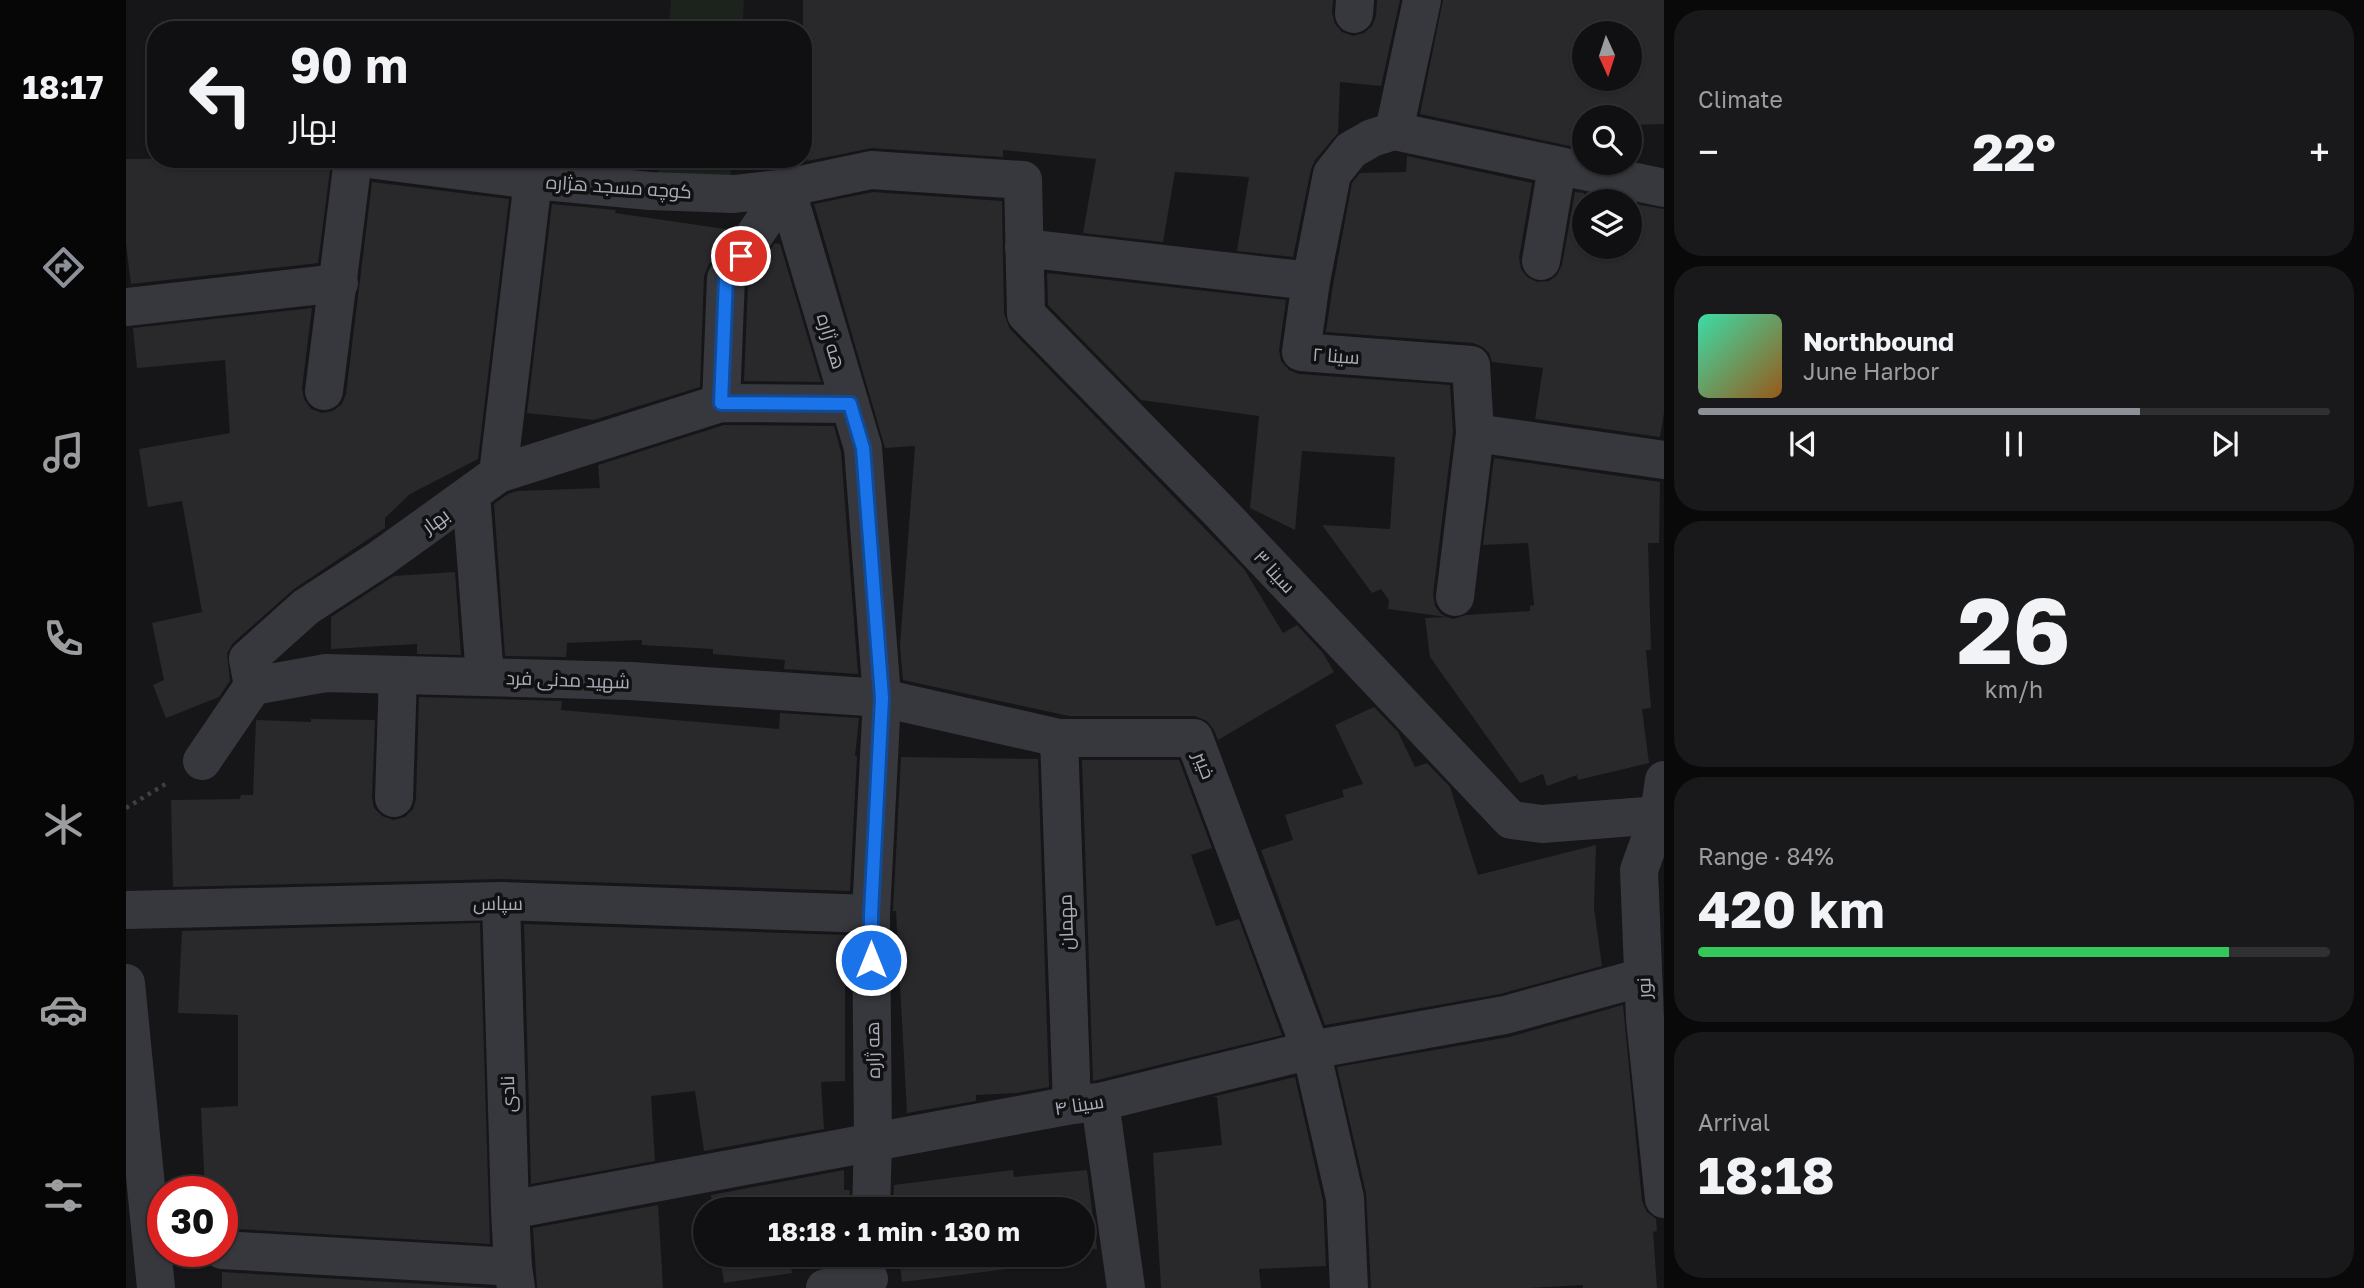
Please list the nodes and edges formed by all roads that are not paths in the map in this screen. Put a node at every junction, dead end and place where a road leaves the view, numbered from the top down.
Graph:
1 (1422, 0) edge
2 (1395, 131) junction
3 (1558, 167) junction
4 (352, 168) edge
5 (439, 168) edge
6 (533, 180) junction
7 (1023, 180) joint
8 (786, 188) junction
9 (1664, 188) edge
10 (1024, 247) junction
11 (1541, 261) dead end
12 (1311, 281) junction
13 (339, 283) junction
14 (126, 307) edge
15 (324, 391) dead end
16 (721, 403) junction
17 (850, 404) junction
18 (1475, 433) junction
19 (1664, 460) edge
20 (485, 484) junction
21 (1455, 597) dead end
22 (398, 675) junction
23 (485, 677) junction
24 (253, 686) junction
25 (882, 698) junction
26 (1059, 738) junction
27 (202, 761) road end
28 (394, 798) dead end
29 (1662, 798) edge
30 (501, 901) junction
31 (126, 910) edge
32 (871, 914) junction
33 (1643, 977) junction
34 (126, 996) edge
35 (1656, 1049) edge
36 (1311, 1050) junction
37 (129, 1058) edge
38 (1086, 1104) junction
39 (873, 1142) junction
40 (147, 1179) edge
41 (871, 1197) edge
42 (1664, 1199) edge
43 (510, 1210) junction
44 (238, 1252) edge
45 (156, 1267) edge
46 (869, 1274) edge
47 (515, 1278) edge
48 (156, 1288) edge
49 (825, 1288) edge
50 (1126, 1288) edge
51 (1349, 1288) edge

1 - 2 street
2 - 3 street
2 - 12 street
3 - 9 street
3 - 11 street
4 - 13 street
5 - 6 street, کوچه مسجد هژاره
6 - 8 street, کوچه مسجد هژاره
6 - 20 street
7 - 8 street, کوچه مسجد هژاره
7 - 10 street, سینا ۳
8 - 16 street
8 - 17 street, هه ژاره
10 - 12 street
10 - 29 street, سینا ۳
12 - 18 street, سینا ۲
13 - 14 street
13 - 15 street
16 - 17 street, بهار
16 - 20 street, بهار
17 - 25 street, هه ژاره
18 - 19 street
18 - 21 street
20 - 23 street
20 - 24 street, بهار
22 - 23 street, شهید مدنی فرد
22 - 24 street, شهید مدنی فرد
22 - 28 street
23 - 25 street, شهید مدنی فرد
24 - 27 street
25 - 26 street, خیبر
25 - 32 street, هه ژاره
26 - 36 street, خیبر
26 - 38 street, مهمان
29 - 33 street, نور
30 - 31 street, سپاس
30 - 32 street, سپاس
30 - 43 street, نادی
32 - 39 street, هه ژاره
33 - 35 street, نور
33 - 36 street, سینا ۴
34 - 37 street
35 - 42 street, نور
36 - 38 street, سینا ۴
36 - 51 street
37 - 40 street
38 - 39 street, سینا ۴
38 - 50 street, مهمان
39 - 41 street, هه ژاره
39 - 43 street, سینا ۴
43 - 47 street, نادی
44 - 47 street
45 - 48 street
46 - 49 street

